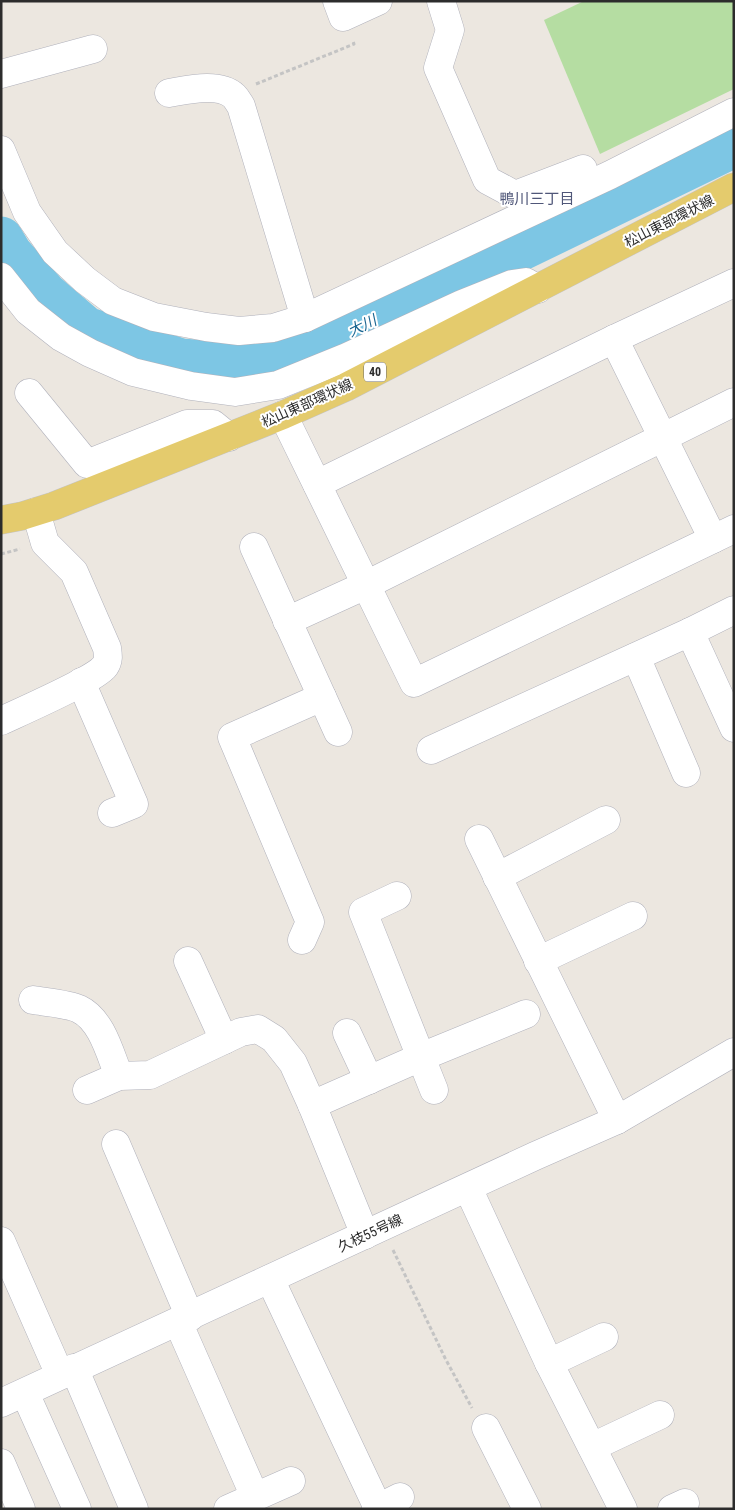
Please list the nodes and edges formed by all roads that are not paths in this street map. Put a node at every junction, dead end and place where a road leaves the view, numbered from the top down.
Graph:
1 (378, 1) edge
2 (441, 1) edge
3 (340, 9) edge
4 (93, 49) dead end
5 (1, 74) edge
6 (169, 94) dead end
7 (734, 112) edge
8 (1, 150) edge
9 (657, 151) junction
10 (734, 188) edge
11 (1, 277) edge
12 (734, 283) edge
13 (538, 289) junction
14 (305, 318) junction
15 (614, 339) junction
16 (29, 393) dead end
17 (734, 402) edge
18 (282, 415) junction
19 (229, 437) junction
20 (663, 438) junction
21 (317, 484) junction
22 (36, 512) junction
23 (1, 520) edge
24 (723, 534) edge
25 (254, 547) dead end
26 (366, 586) junction
27 (734, 610) edge
28 (287, 621) junction
29 (690, 632) junction
30 (636, 657) junction
31 (80, 682) junction
32 (322, 697) junction
33 (1, 721) edge
34 (734, 728) edge
35 (338, 732) dead end
36 (431, 750) dead end
37 (686, 773) dead end
38 (112, 814) dead end
39 (606, 820) dead end
40 (479, 839) dead end
41 (497, 877) junction
42 (397, 896) dead end
43 (633, 916) dead end
44 (302, 940) dead end
45 (188, 961) dead end
46 (538, 961) junction
47 (33, 1000) dead end
48 (526, 1014) dead end
49 (347, 1033) dead end
50 (224, 1040) junction
51 (734, 1052) edge
52 (421, 1057) junction
53 (119, 1076) junction
54 (369, 1080) junction
55 (87, 1090) dead end
56 (434, 1090) dead end
57 (312, 1105) junction
58 (617, 1120) junction
59 (116, 1144) dead end
60 (468, 1188) junction
61 (373, 1231) junction
62 (1, 1242) edge
63 (270, 1279) junction
64 (184, 1319) junction
65 (604, 1337) dead end
66 (548, 1363) junction
67 (67, 1372) junction
68 (13, 1398) edge
69 (660, 1415) dead end
70 (486, 1428) road end
71 (592, 1447) junction
72 (1, 1463) edge
73 (291, 1482) dead end
74 (255, 1497) junction
75 (385, 1505) edge
76 (21, 1509) edge
77 (77, 1509) edge
78 (134, 1509) edge
79 (228, 1509) edge
80 (527, 1509) edge
81 (623, 1509) edge

1 - 3 street
2 - 9 street
4 - 5 street
6 - 14 street
7 - 9 street
8 - 14 street
9 - 14 street
10 - 13 main road, 松山東部環状線 / 40
11 - 13 street
12 - 15 street
13 - 18 main road, 松山東部環状線 / 40
15 - 20 street
15 - 21 street
16 - 19 street
17 - 20 street
18 - 19 main road, 松山東部環状線 / 40
18 - 21 street
19 - 22 main road, 松山東部環状線 / 40
20 - 24 street
20 - 26 street
21 - 26 street
22 - 23 main road, 松山東部環状線 / 40
22 - 31 street
24 - 26 street
25 - 28 street
26 - 28 street
27 - 29 street
28 - 32 street
29 - 30 street
29 - 34 street
30 - 36 street
30 - 37 street
31 - 33 street
31 - 38 street
32 - 35 street
32 - 44 street
39 - 41 street
40 - 41 street
41 - 46 street
42 - 52 street
43 - 46 street
45 - 50 street
46 - 58 street
47 - 53 street
48 - 52 street
49 - 54 street
50 - 53 street
50 - 57 street
51 - 58 street, 久枝55号線
52 - 54 street
52 - 56 street
53 - 55 street
54 - 57 street
57 - 61 street
58 - 60 street, 久枝55号線
59 - 64 street
60 - 61 street, 久枝55号線
60 - 66 street
61 - 63 street, 久枝55号線
62 - 67 street
63 - 64 street, 久枝55号線
63 - 75 street
64 - 67 street, 久枝55号線
64 - 74 street
65 - 66 street
66 - 71 street
67 - 68 street, 久枝55号線
67 - 78 street
68 - 77 street
69 - 71 street
70 - 80 street
71 - 81 street
72 - 76 street
73 - 74 street
74 - 79 street

